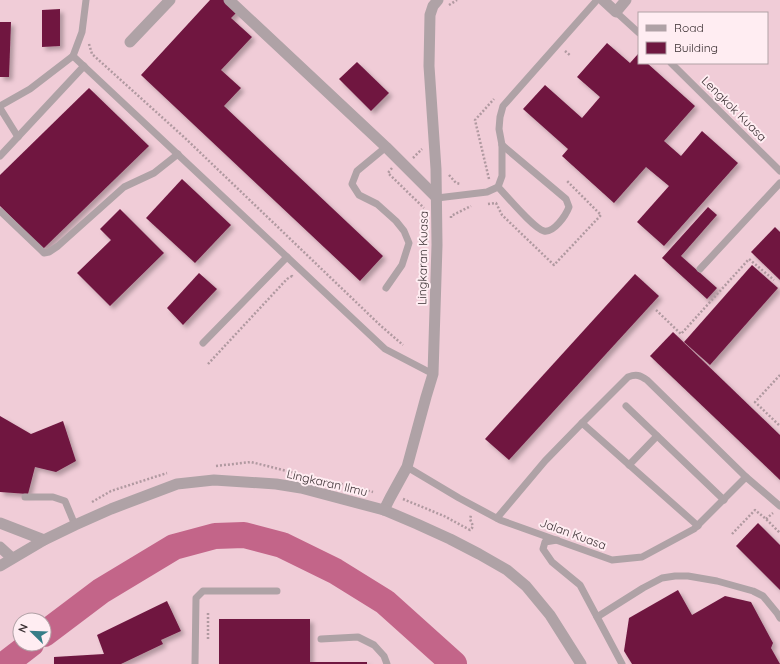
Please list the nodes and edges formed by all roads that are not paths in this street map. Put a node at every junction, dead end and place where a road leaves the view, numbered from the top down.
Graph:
1 (86, 0) edge
2 (170, 0) edge
3 (229, 0) edge
4 (438, 0) edge
5 (597, 0) edge
6 (603, 0) edge
7 (626, 0) edge
8 (616, 12) junction
9 (638, 32) edge
10 (130, 42) dead end
11 (73, 56) junction
12 (672, 64) edge
13 (84, 66) junction
14 (0, 107) edge
15 (18, 137) junction
16 (502, 145) junction
17 (386, 147) junction
18 (178, 154) junction
19 (0, 156) edge
20 (780, 171) edge
21 (780, 183) edge
22 (498, 186) junction
23 (437, 198) junction
24 (0, 211) edge
25 (287, 257) junction
26 (700, 269) dead end
27 (386, 288) dead end
28 (202, 343) dead end
29 (433, 374) junction
30 (626, 406) dead end
31 (582, 423) junction
32 (657, 436) junction
33 (629, 465) junction
34 (407, 467) junction
35 (746, 477) junction
36 (25, 497) dead end
37 (724, 500) junction
38 (780, 506) edge
39 (384, 510) junction
40 (497, 518) junction
41 (0, 523) edge
42 (75, 525) junction
43 (698, 526) junction
44 (44, 540) junction
45 (557, 540) junction
46 (0, 547) edge
47 (12, 558) junction
48 (0, 566) edge
49 (277, 591) dead end
50 (597, 617) junction
51 (780, 618) edge
52 (321, 639) dead end
53 (196, 664) edge
54 (387, 664) edge
55 (581, 664) edge
56 (622, 664) edge

1 - 11 lane
2 - 10 street
3 - 17 street
4 - 23 street, Lingkaran Kuasa
5 - 16 lane
6 - 8 street
7 - 8 street
8 - 9 lane
11 - 13 lane
11 - 14 lane
12 - 20 lane, Lengkok Kuasa
13 - 15 lane
13 - 18 lane
14 - 15 lane
15 - 19 lane
16 - 22 lane
16 - 22 lane
17 - 23 street
17 - 27 lane
18 - 24 lane
18 - 25 lane
21 - 26 lane
22 - 23 lane
23 - 29 street, Lingkaran Kuasa
25 - 28 lane
25 - 29 lane
29 - 34 street, Lingkaran Kuasa
30 - 32 lane
31 - 33 lane
31 - 35 lane
31 - 40 lane
32 - 33 lane
32 - 37 lane
33 - 43 lane
34 - 39 street, Lingkaran Kuasa
34 - 40 lane, Jalan Kuasa
35 - 37 lane, Jalan Kuasa
35 - 38 lane
36 - 42 lane
37 - 43 lane, Jalan Kuasa
39 - 42 street, Lingkaran Ilmu
39 - 55 street, Lingkaran Ilmu
40 - 45 lane, Jalan Kuasa
41 - 44 street
42 - 44 street, Lingkaran Ilmu
43 - 45 lane, Jalan Kuasa
44 - 47 street, Lingkaran Ilmu
45 - 50 lane
46 - 47 street
47 - 48 street, Lingkaran Ilmu
49 - 53 lane
50 - 51 lane
50 - 56 lane
52 - 54 lane

